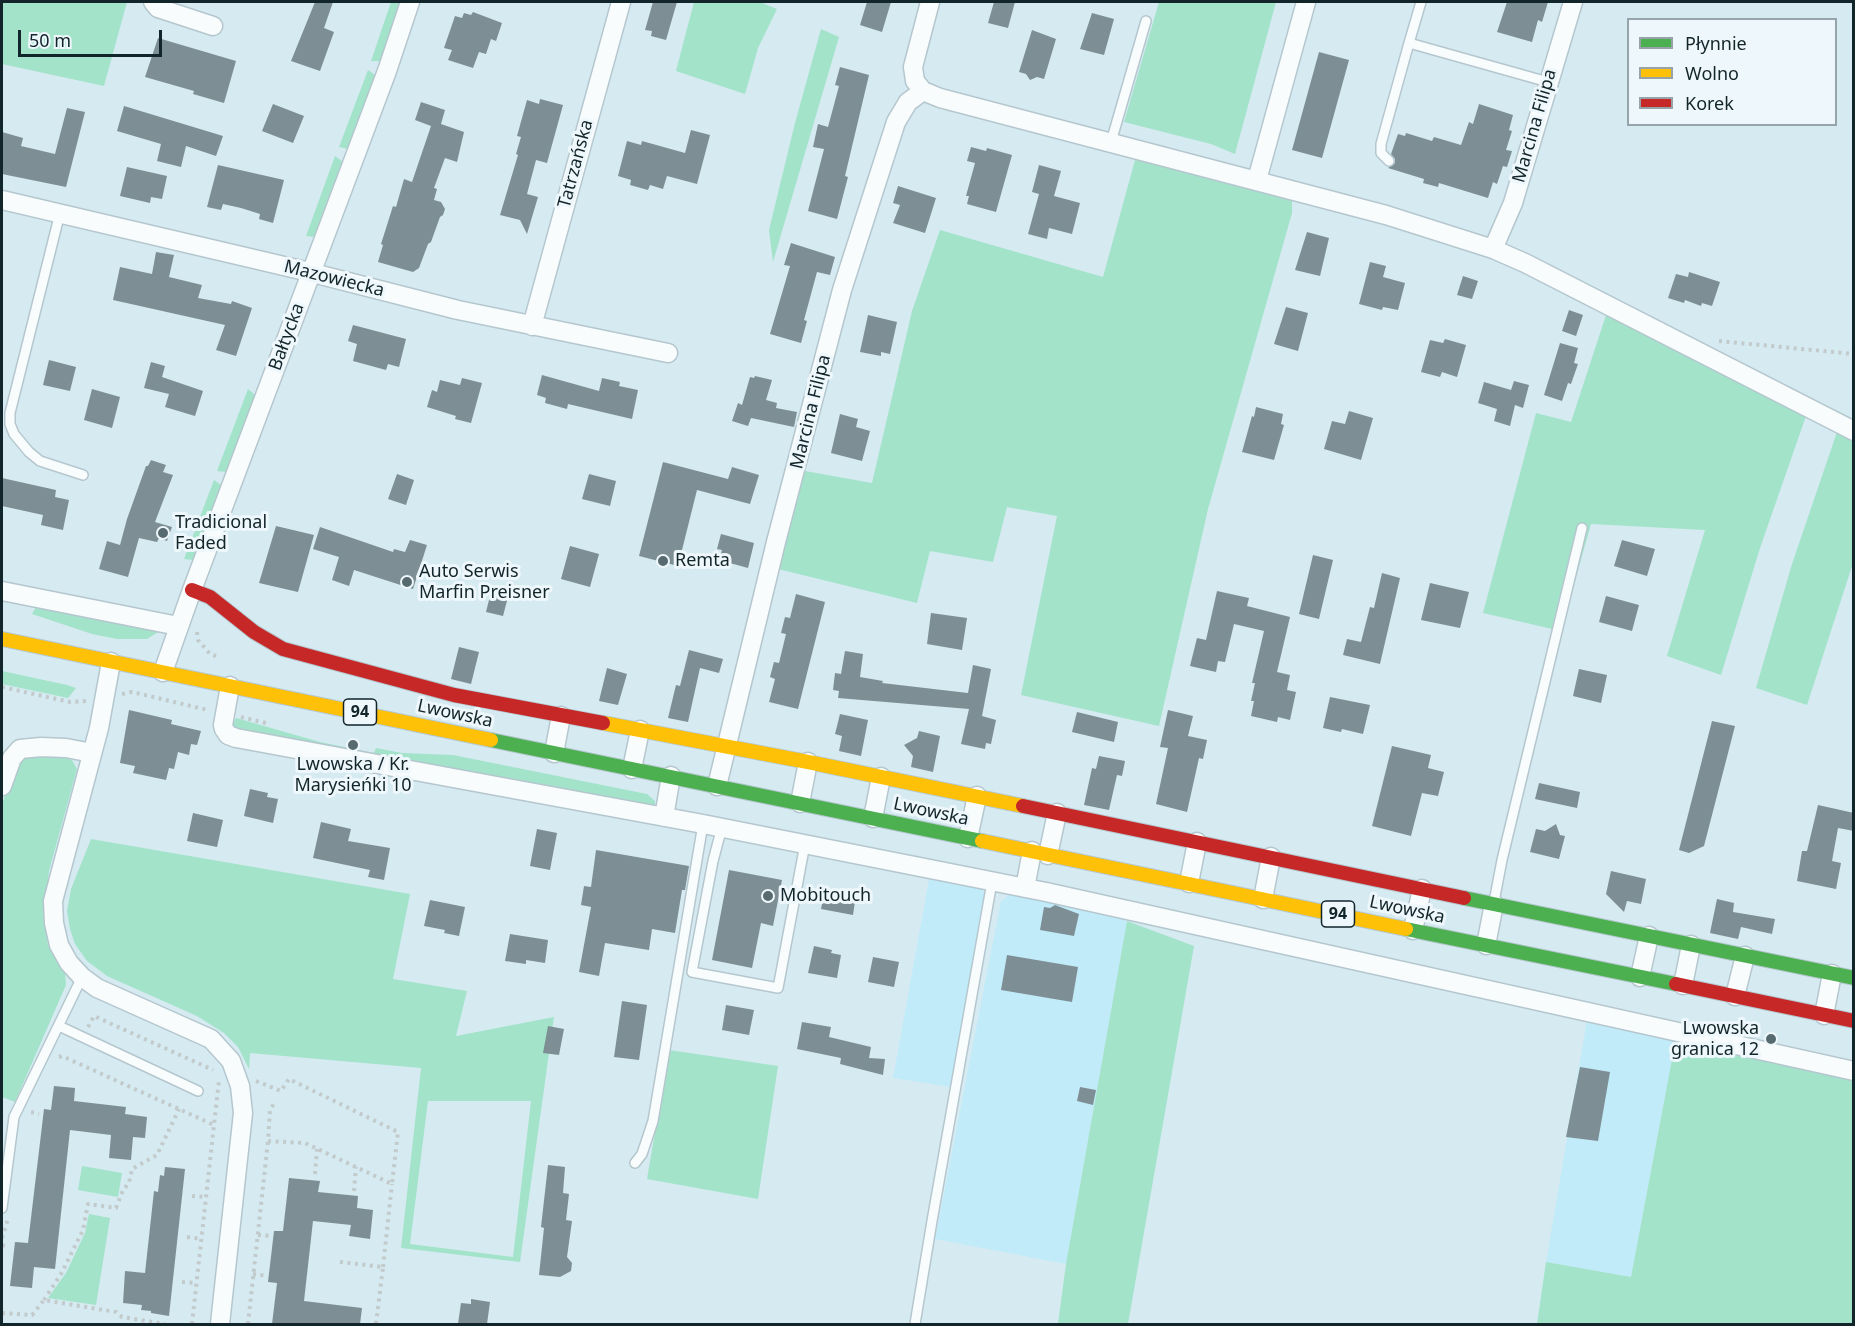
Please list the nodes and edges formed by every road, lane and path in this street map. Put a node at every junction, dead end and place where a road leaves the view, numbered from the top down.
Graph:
1 (153, 2) edge
2 (410, 2) edge
3 (621, 2) edge
4 (930, 2) edge
5 (1306, 2) edge
6 (1421, 2) edge
7 (1573, 2) edge
8 (1146, 21) dead end
9 (213, 26) dead end
10 (1409, 43) junction
11 (1548, 82) junction
12 (923, 91) junction
13 (1111, 142) junction
14 (1389, 161) dead end
15 (1257, 180) junction
16 (2, 200) edge
17 (60, 213) junction
18 (1493, 249) junction
19 (310, 273) junction
20 (532, 326) junction
21 (668, 353) dead end
22 (1854, 354) edge
23 (1705, 356) junction
24 (6, 417) edge
25 (1854, 431) edge
26 (83, 475) dead end
27 (1582, 528) dead end
28 (192, 590) junction
29 (2, 591) edge
30 (187, 627) junction
31 (2, 639) edge
32 (216, 656) dead end
33 (111, 662) junction
34 (163, 672) junction
35 (230, 686) junction
36 (2, 687) edge
37 (102, 704) junction
38 (225, 714) junction
39 (561, 716) junction
40 (640, 730) junction
41 (726, 746) junction
42 (92, 753) junction
43 (554, 753) junction
44 (808, 762) junction
45 (632, 769) junction
46 (671, 776) junction
47 (881, 777) junction
48 (2, 786) edge
49 (717, 786) junction
50 (976, 796) junction
51 (800, 803) junction
52 (1057, 813) junction
53 (664, 817) junction
54 (873, 818) junction
55 (703, 824) junction
56 (722, 827) junction
57 (968, 838) junction
58 (1197, 842) junction
59 (805, 844) junction
60 (1040, 853) junction
61 (1271, 857) junction
62 (992, 882) junction
63 (1189, 884) junction
64 (1025, 888) junction
65 (1422, 889) junction
66 (1263, 899) junction
67 (1494, 904) junction
68 (1413, 930) junction
69 (1649, 936) junction
70 (1486, 945) junction
71 (1691, 945) junction
72 (1744, 956) junction
73 (1832, 974) junction
74 (82, 977) junction
75 (1640, 977) junction
76 (1854, 978) edge
77 (1683, 985) junction
78 (1736, 996) junction
79 (65, 1015) junction
80 (1824, 1015) junction
81 (1854, 1021) edge
82 (59, 1026) junction
83 (52, 1065) dead end
84 (1854, 1071) edge
85 (252, 1080) dead end
86 (198, 1091) dead end
87 (275, 1101) dead end
88 (179, 1109) junction
89 (214, 1125) junction
90 (268, 1141) junction
91 (317, 1149) junction
92 (635, 1163) dead end
93 (356, 1167) junction
94 (315, 1174) dead end
95 (392, 1184) junction
96 (354, 1191) dead end
97 (192, 1196) dead end
98 (206, 1197) junction
99 (6, 1209) edge
100 (258, 1235) junction
101 (273, 1236) dead end
102 (2, 1238) edge
103 (187, 1238) dead end
104 (202, 1239) junction
105 (340, 1262) dead end
106 (383, 1267) junction
107 (253, 1274) junction
108 (268, 1276) dead end
109 (182, 1282) dead end
110 (197, 1283) junction
111 (44, 1300) junction
112 (2, 1313) edge
113 (165, 1324) edge
114 (192, 1324) edge
115 (220, 1324) edge
116 (248, 1324) edge
117 (376, 1324) edge
118 (915, 1324) edge

1 - 9 street
2 - 19 street, Bałtycka
3 - 20 street, Tatrzańska
4 - 12 street
5 - 15 street
6 - 10 lane
7 - 11 street, Marcina Filipa
8 - 13 lane
10 - 11 lane
10 - 14 lane
11 - 18 street, Marcina Filipa
12 - 13 street
12 - 41 street, Marcina Filipa
13 - 15 street
15 - 18 street
16 - 17 street, Mazowiecka
17 - 19 street, Mazowiecka
17 - 24 lane
18 - 23 street
19 - 20 street, Mazowiecka
19 - 28 street, Bałtycka
20 - 21 street, Mazowiecka
22 - 23 path
23 - 25 street
24 - 26 lane
27 - 67 lane
28 - 30 street, Bałtycka
28 - 39 main road
29 - 30 street
30 - 32 path
30 - 34 street, Bałtycka
31 - 33 main road, Lwowska / 94
33 - 34 main road, Lwowska / 94
33 - 37 street
34 - 35 main road, Lwowska / 94
35 - 38 street
35 - 43 main road, Lwowska / 94
36 - 37 path
37 - 38 path
37 - 42 street
38 - 53 street
39 - 40 main road
39 - 43 street
40 - 41 main road
40 - 45 street
41 - 44 main road
41 - 49 street, Marcina Filipa
42 - 48 street
42 - 74 street
43 - 45 main road, Lwowska / 94
44 - 47 main road
44 - 51 street
45 - 46 main road, Lwowska / 94
46 - 49 main road, Lwowska / 94
46 - 53 street
47 - 50 main road
47 - 54 street
49 - 51 main road, Lwowska / 94
50 - 52 main road
50 - 57 street
51 - 54 main road, Lwowska / 94
52 - 58 main road
52 - 60 street
53 - 55 street
54 - 57 main road, Lwowska / 94
55 - 56 street
55 - 92 lane
56 - 59 street
56 - 59 lane
57 - 60 main road, Lwowska / 94
58 - 61 main road
58 - 63 street
59 - 62 street
60 - 63 main road, Lwowska / 94
60 - 64 street
61 - 65 main road
61 - 66 street
62 - 64 street
62 - 118 lane
63 - 66 main road, Lwowska / 94
64 - 84 street
65 - 67 main road
65 - 68 street
66 - 68 main road, Lwowska / 94
67 - 69 main road
67 - 70 street
68 - 70 main road, Lwowska / 94
69 - 71 main road
69 - 75 street
70 - 75 main road, Lwowska / 94
71 - 72 main road
71 - 77 street
72 - 73 main road
72 - 78 street
73 - 76 main road
73 - 80 street
74 - 79 lane
74 - 115 street
75 - 77 main road, Lwowska / 94
77 - 78 main road, Lwowska / 94
78 - 80 main road, Lwowska / 94
79 - 82 lane
79 - 89 path
80 - 81 main road, Lwowska / 94
82 - 86 lane
82 - 99 lane
83 - 88 path
85 - 95 path
87 - 90 path
88 - 89 path
88 - 111 path
89 - 98 path
90 - 91 path
90 - 100 path
91 - 93 path
91 - 94 path
93 - 95 path
93 - 96 path
95 - 106 path
97 - 98 path
98 - 104 path
99 - 102 path
100 - 101 path
100 - 107 path
103 - 104 path
104 - 110 path
105 - 106 path
106 - 117 path
107 - 108 path
107 - 116 path
109 - 110 path
110 - 114 path
111 - 112 path
111 - 113 path

